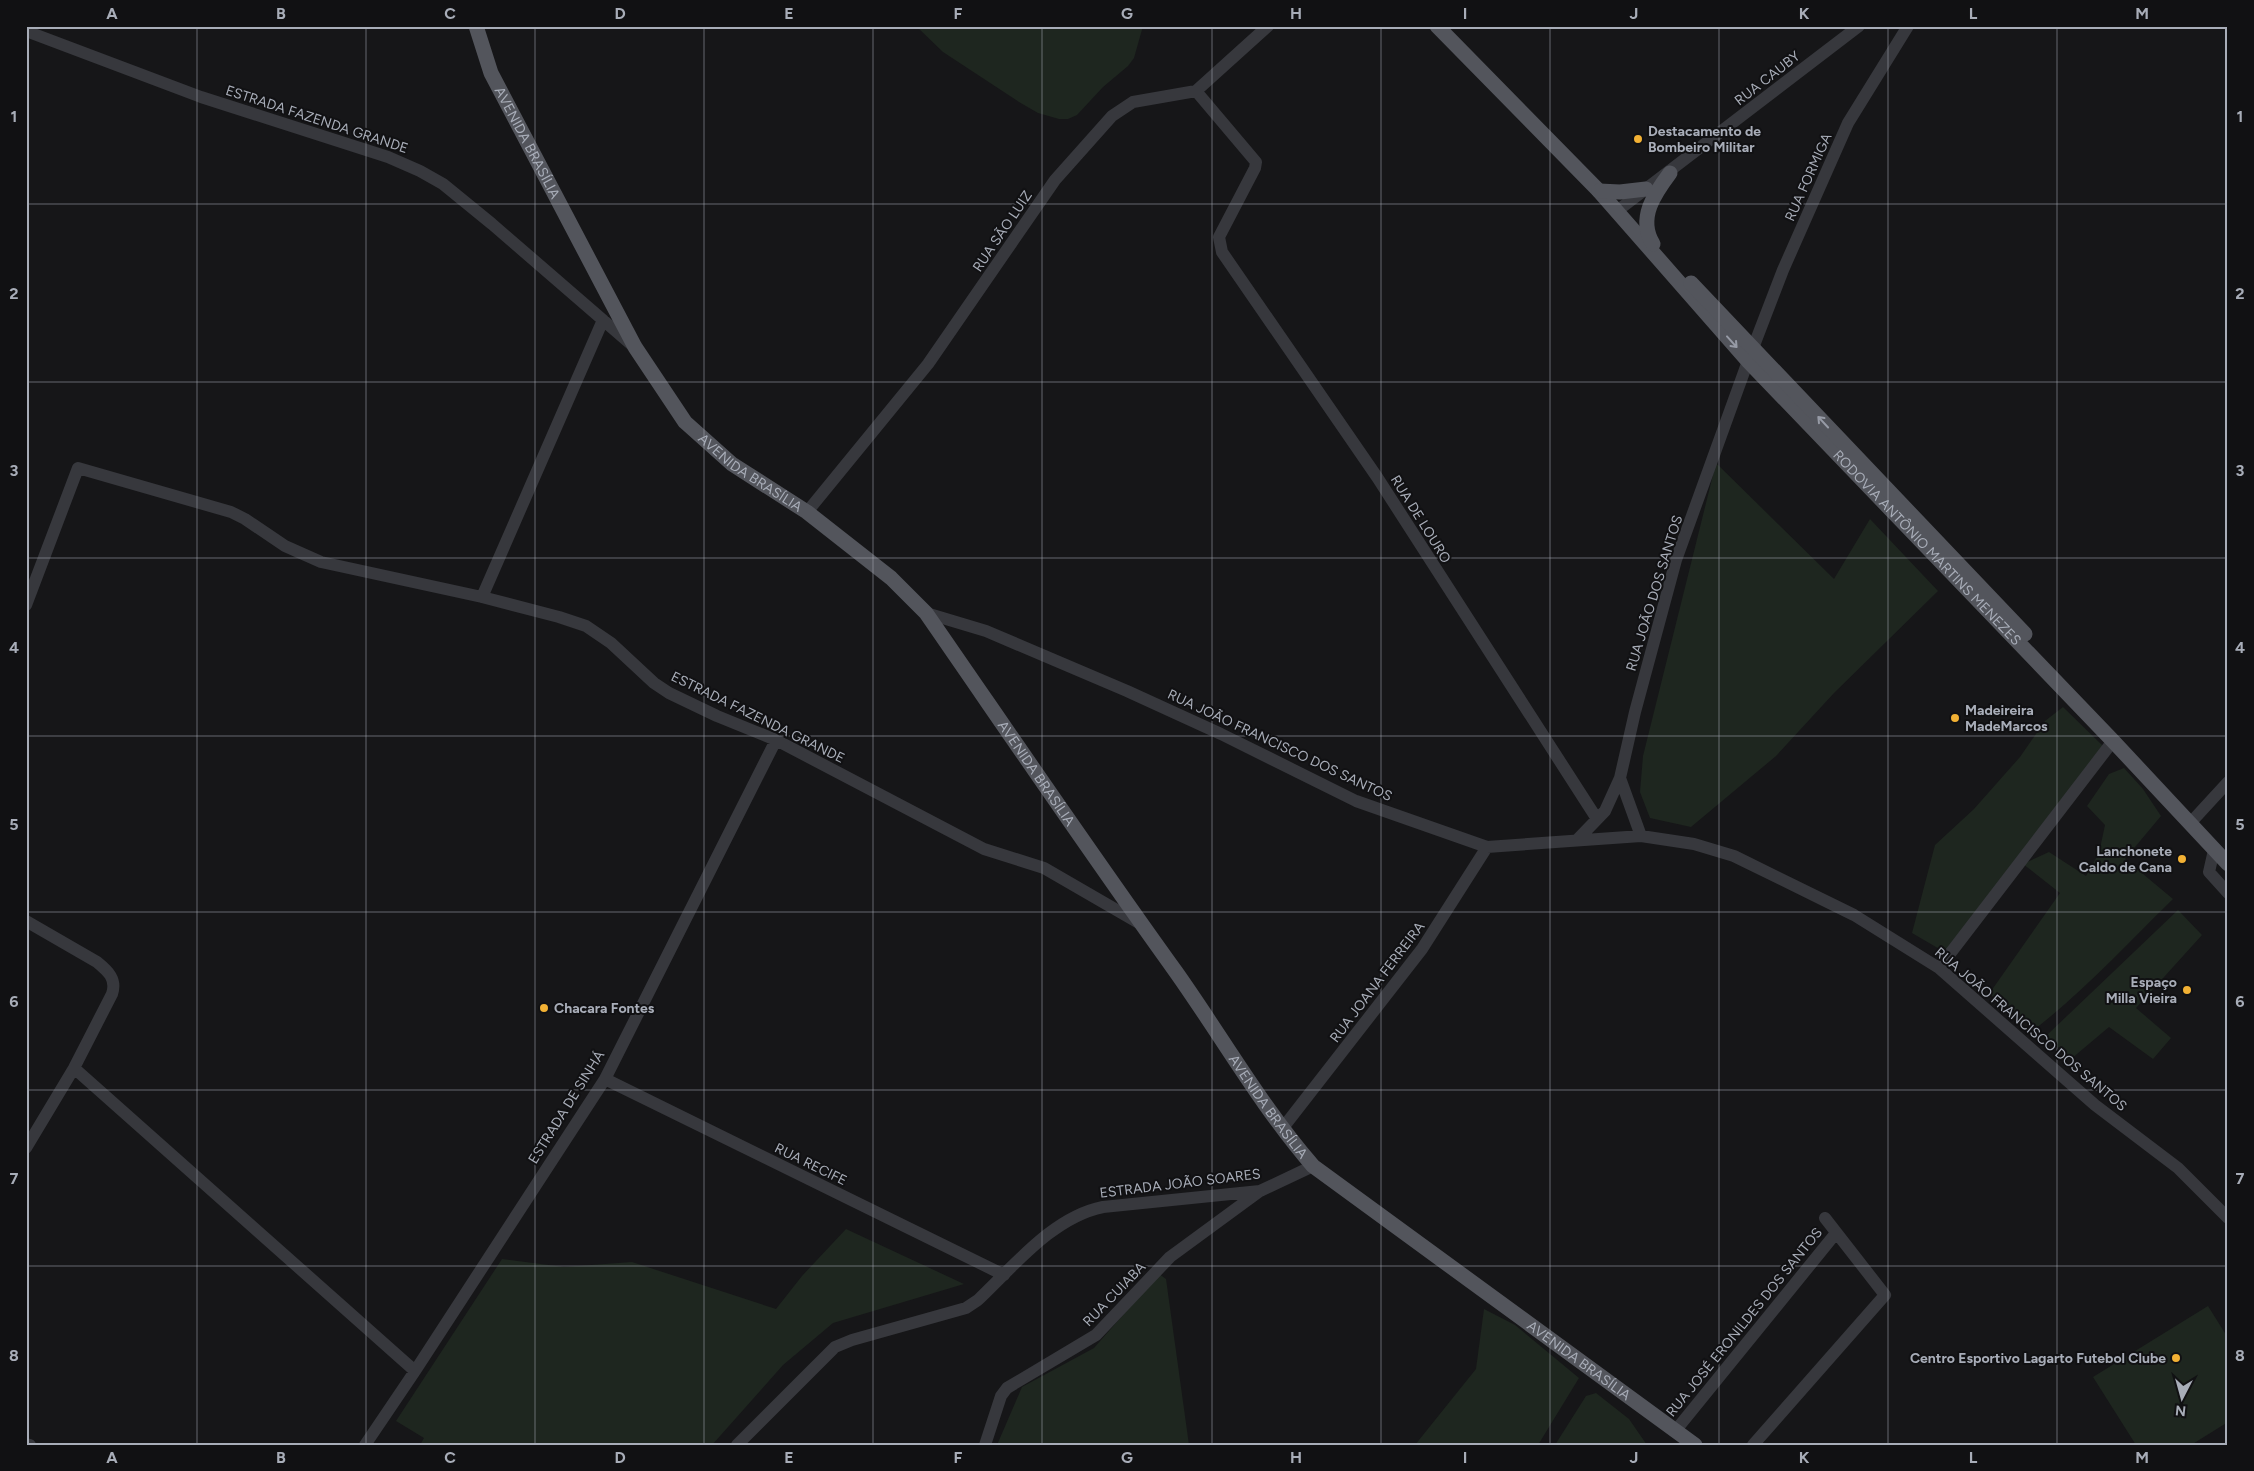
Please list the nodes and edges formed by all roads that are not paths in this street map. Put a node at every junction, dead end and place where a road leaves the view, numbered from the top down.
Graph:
1 (476, 26) edge
2 (1268, 26) edge
3 (1437, 26) edge
4 (1859, 26) edge
5 (1908, 26) edge
6 (26, 32) edge
7 (1196, 91) junction
8 (1670, 172) junction
9 (1646, 189) junction
10 (1599, 191) junction
11 (1617, 211) junction
12 (1631, 226) junction
13 (1653, 244) junction
14 (603, 320) junction
15 (635, 347) junction
16 (1751, 355) junction
17 (807, 512) junction
18 (482, 597) junction
19 (26, 606) edge
20 (926, 613) junction
21 (776, 740) junction
22 (2114, 741) junction
23 (1620, 778) junction
24 (2228, 782) edge
25 (1597, 819) junction
26 (2194, 819) junction
27 (1641, 836) junction
28 (1578, 839) junction
29 (1488, 848) junction
30 (2221, 852) edge
31 (2228, 864) edge
32 (2228, 893) edge
33 (26, 921) edge
34 (1139, 923) junction
35 (1939, 968) junction
36 (74, 1068) junction
37 (605, 1079) junction
38 (1282, 1129) junction
39 (26, 1148) edge
40 (1313, 1166) junction
41 (1260, 1191) junction
42 (1825, 1218) dead end
43 (2228, 1218) edge
44 (1836, 1233) junction
45 (1004, 1275) junction
46 (415, 1371) junction
47 (1676, 1430) junction
48 (26, 1444) edge
49 (30, 1445) edge
50 (365, 1445) edge
51 (737, 1445) edge
52 (985, 1445) edge
53 (1695, 1445) edge
54 (1753, 1445) edge

1 - 15 main road, AVENIDA BRASÍLIA
2 - 7 street
3 - 10 main road, RODOVIA ANTÔNIO MARTINS MENEZES
4 - 8 street, RUA CAUBY
5 - 16 street, RUA FORMIGA
6 - 14 street, ESTRADA FAZENDA GRANDE
7 - 17 street, RUA SÃO LUIZ
7 - 25 street, RUA DE LOURO
8 - 9 street, RUA CAUBY
8 - 13 main road
9 - 10 main road
9 - 11 street, RUA CAUBY
10 - 11 main road, RODOVIA ANTÔNIO MARTINS MENEZES
11 - 12 main road, RODOVIA ANTÔNIO MARTINS MENEZES
12 - 13 main road, RODOVIA ANTÔNIO MARTINS MENEZES
12 -> 16 main road, RODOVIA ANTÔNIO MARTINS MENEZES
13 - 16 main road, RODOVIA ANTÔNIO MARTINS MENEZES
14 - 15 street, ESTRADA FAZENDA GRANDE
14 - 18 street
15 - 17 main road, AVENIDA BRASÍLIA
16 - 22 main road, RODOVIA ANTÔNIO MARTINS MENEZES
16 - 23 street, RUA JOÃO DOS SANTOS
26 -> 16 main road, RODOVIA ANTÔNIO MARTINS MENEZES
17 - 20 main road, AVENIDA BRASÍLIA
18 - 19 street, ESTRADA FAZENDA GRANDE
18 - 21 street, ESTRADA FAZENDA GRANDE
20 - 29 street, RUA JOÃO FRANCISCO DOS SANTOS
20 - 34 main road, AVENIDA BRASÍLIA
21 - 34 street, ESTRADA FAZENDA GRANDE
21 - 37 street, ESTRADA DE SINHÁ
22 - 30 main road, RODOVIA ANTÔNIO MARTINS MENEZES
22 - 35 street
23 - 25 street, RUA JOÃO DOS SANTOS
23 - 27 street
24 - 26 street
25 - 28 street, RUA JOÃO DOS SANTOS
26 - 30 main road, RODOVIA ANTÔNIO MARTINS MENEZES
27 - 28 street, RUA JOÃO FRANCISCO DOS SANTOS
27 - 35 street, RUA JOÃO FRANCISCO DOS SANTOS
28 - 29 street, RUA JOÃO FRANCISCO DOS SANTOS
29 - 38 street, RUA JOANA FERREIRA
30 - 31 main road, RODOVIA ANTÔNIO MARTINS MENEZES
30 - 32 street
33 - 36 street
34 - 38 main road, AVENIDA BRASÍLIA
35 - 43 street, RUA JOÃO FRANCISCO DOS SANTOS
36 - 39 street
36 - 46 street
37 - 45 street, RUA RECIFE
37 - 46 street, ESTRADA DE SINHÁ
38 - 40 main road, AVENIDA BRASÍLIA
40 - 41 street, ESTRADA JOÃO SOARES
40 - 47 main road, AVENIDA BRASÍLIA
41 - 45 street, ESTRADA JOÃO SOARES
41 - 52 street, RUA CUIABA
42 - 44 street
44 - 47 street, RUA JOSÉ ERONILDES DOS SANTOS
44 - 54 street
45 - 51 street, ESTRADA JOÃO SOARES
46 - 50 street, ESTRADA DE SINHÁ
47 - 53 main road, AVENIDA BRASÍLIA
48 - 49 street

